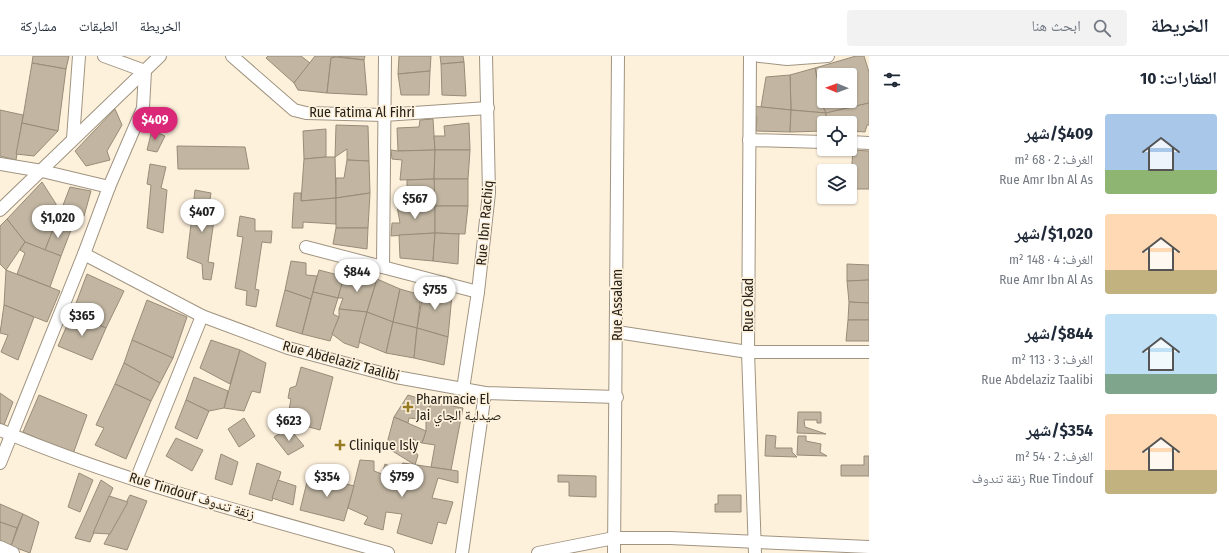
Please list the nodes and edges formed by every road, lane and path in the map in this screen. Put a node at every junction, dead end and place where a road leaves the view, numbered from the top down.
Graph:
1 (79, 56) edge
2 (104, 56) edge
3 (160, 56) edge
4 (232, 56) edge
5 (385, 56) edge
6 (486, 56) edge
7 (618, 56) edge
8 (750, 56) edge
9 (759, 56) edge
10 (828, 56) edge
11 (787, 58) edge
12 (145, 71) junction
13 (488, 108) junction
14 (384, 115) junction
15 (72, 139) junction
16 (749, 140) junction
17 (817, 142) edge
18 (857, 142) edge
19 (869, 143) edge
20 (0, 164) edge
21 (42, 171) junction
22 (109, 187) junction
23 (0, 210) edge
24 (306, 247) dead end
25 (84, 254) junction
26 (383, 267) junction
27 (478, 292) junction
28 (202, 316) junction
29 (617, 332) junction
30 (748, 352) junction
31 (869, 352) edge
32 (463, 389) junction
33 (485, 392) junction
34 (617, 397) junction
35 (0, 430) edge
36 (12, 435) junction
37 (0, 463) edge
38 (136, 480) junction
39 (614, 538) junction
40 (0, 547) edge
41 (869, 547) edge
42 (755, 548) edge
43 (13, 553) edge
44 (388, 553) edge
45 (462, 553) edge
46 (538, 553) edge
47 (614, 553) edge

1 - 15 street
2 - 12 street
3 - 12 street
4 - 14 street, Rue Fatima Al Fihri
5 - 14 street
6 - 13 street, Rue Ibn Rachiq
7 - 29 street, Rue Assalam
8 - 16 street, Rue Okad
9 - 11 street
10 - 11 street
12 - 15 street
12 - 22 street
13 - 14 street, Rue Fatima Al Fihri
13 - 27 street, Rue Ibn Rachiq
14 - 26 street
15 - 21 street
16 - 17 street
16 - 30 street, Rue Okad
18 - 19 street
20 - 21 street
21 - 22 street
21 - 23 street
22 - 25 street
24 - 26 street
25 - 28 street, Rue Abdelaziz Taalibi
25 - 36 street
26 - 27 street
27 - 32 street, Rue Ibn Rachiq
28 - 32 street, Rue Abdelaziz Taalibi
28 - 38 street
29 - 30 street
29 - 34 street, Rue Assalam
30 - 31 street
30 - 42 street, Rue Okad
32 - 33 street, Rue Abdelaziz Taalibi
33 - 34 street, Rue Abdelaziz Taalibi
33 - 45 street
34 - 39 street, Rue Assalam
35 - 36 street, Rue Tindouf زنقة تندوف
36 - 37 street
36 - 38 street, Rue Tindouf زنقة تندوف
38 - 44 street, Rue Tindouf زنقة تندوف
39 - 42 street
39 - 46 street
39 - 47 street, Rue Assalam
40 - 43 street
41 - 42 street

